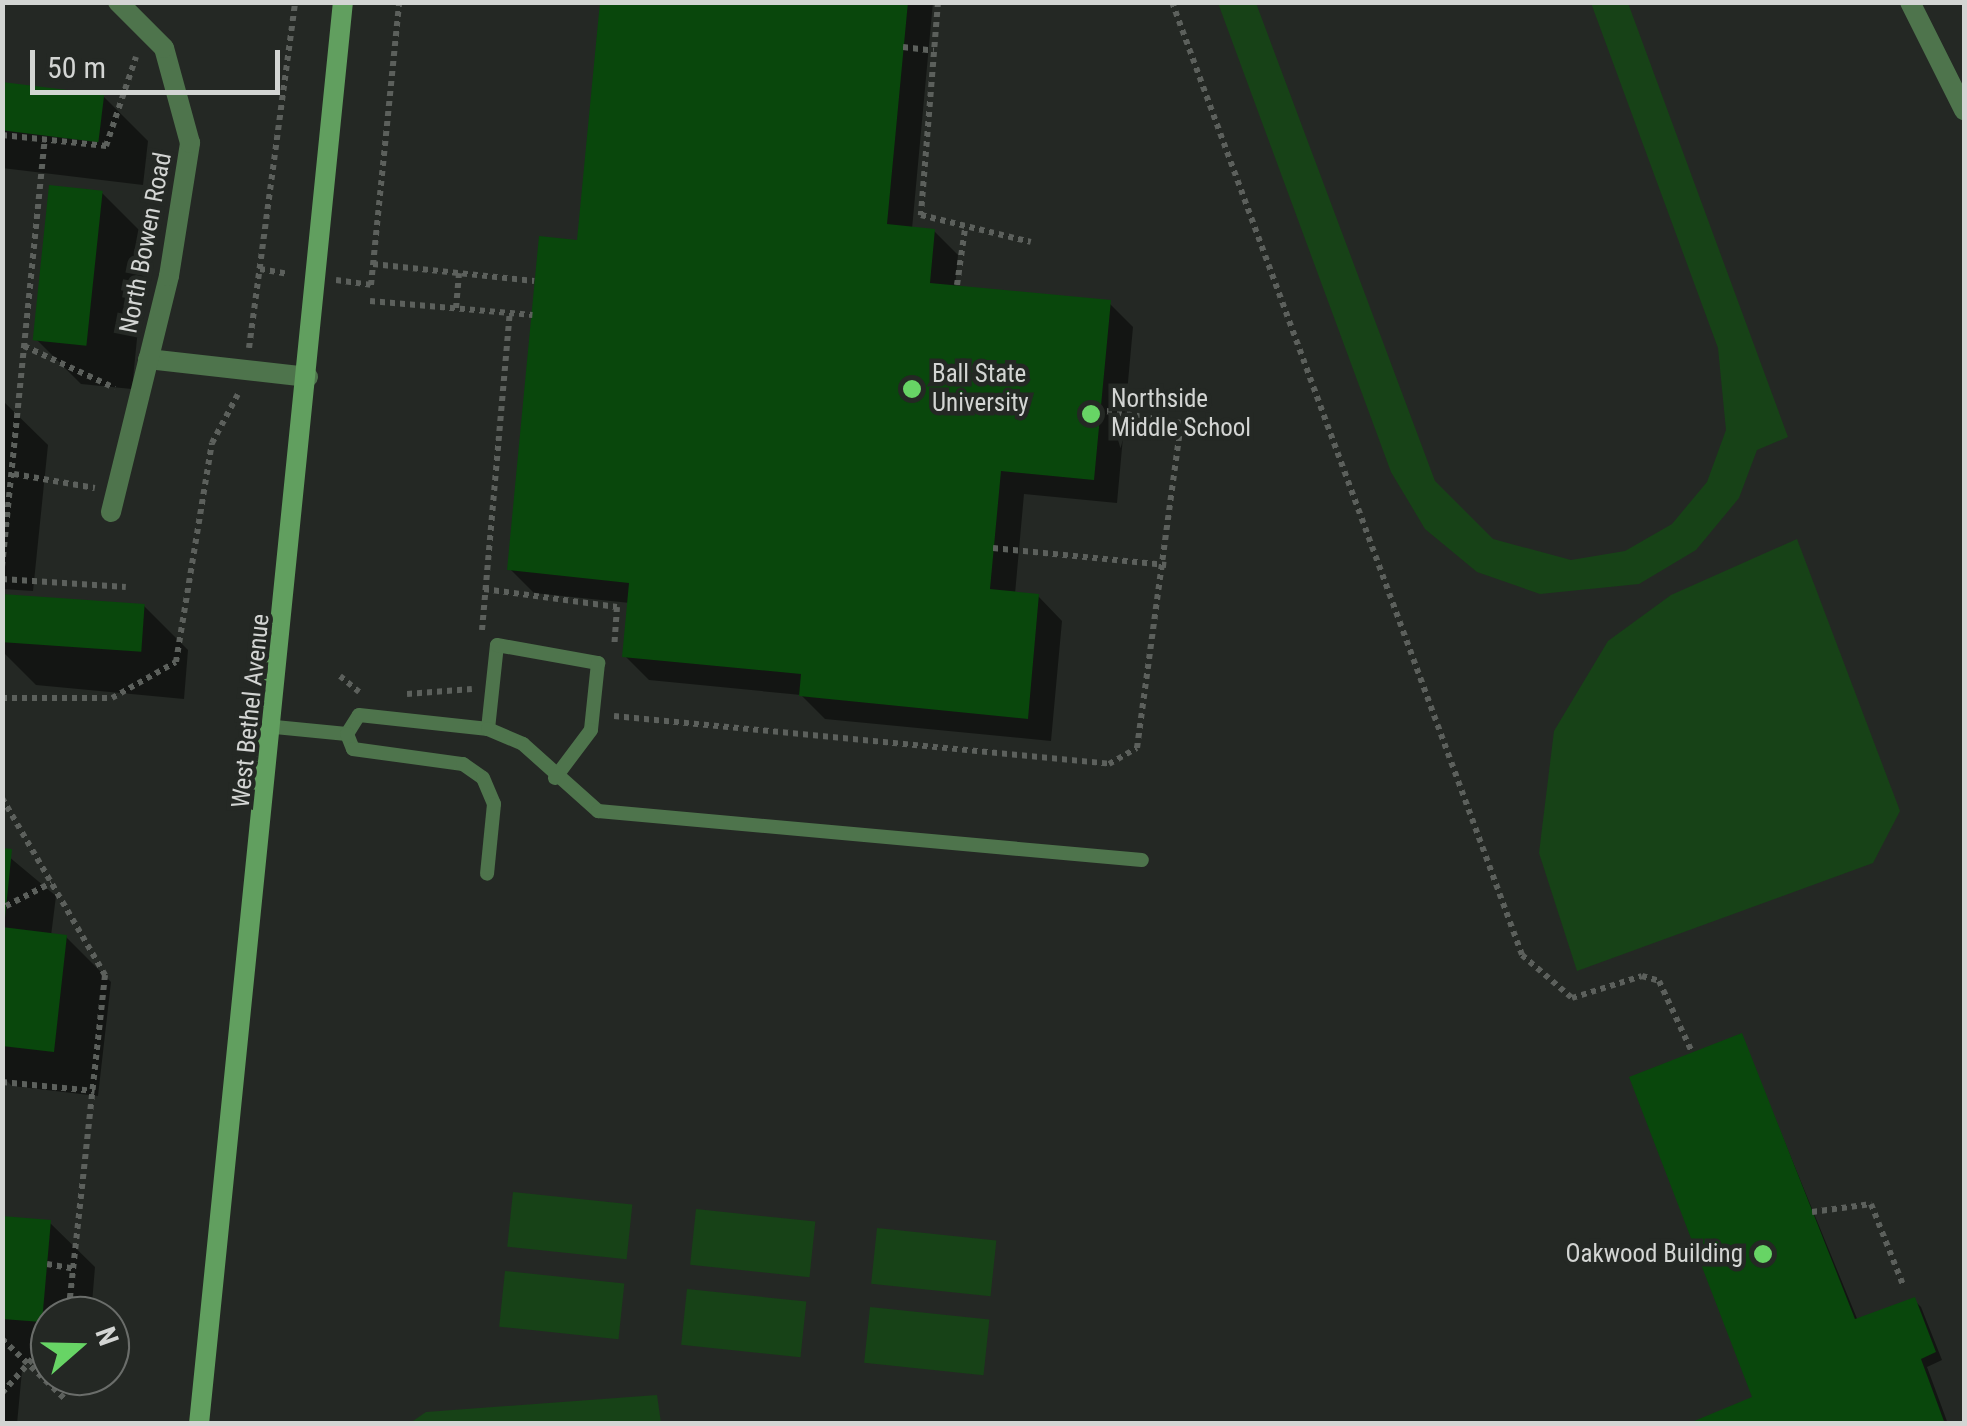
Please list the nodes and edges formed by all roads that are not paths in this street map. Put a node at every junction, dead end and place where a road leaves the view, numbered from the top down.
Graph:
1 (118, 2) edge
2 (343, 2) edge
3 (1910, 2) edge
4 (1964, 110) edge
5 (148, 360) junction
6 (308, 377) junction
7 (111, 512) dead end
8 (275, 727) junction
9 (488, 729) junction
10 (348, 734) junction
11 (555, 778) junction
12 (1142, 860) dead end
13 (488, 874) dead end
14 (199, 1424) edge

1 - 5 street, North Bowen Road
2 - 6 main road, West Bethel Avenue
3 - 4 street
5 - 6 street
5 - 7 street, North Bowen Road
6 - 8 main road, West Bethel Avenue
8 - 10 lane
8 - 14 main road, West Bethel Avenue
9 - 10 lane
9 - 11 lane
9 - 11 lane
10 - 13 lane
11 - 12 lane

